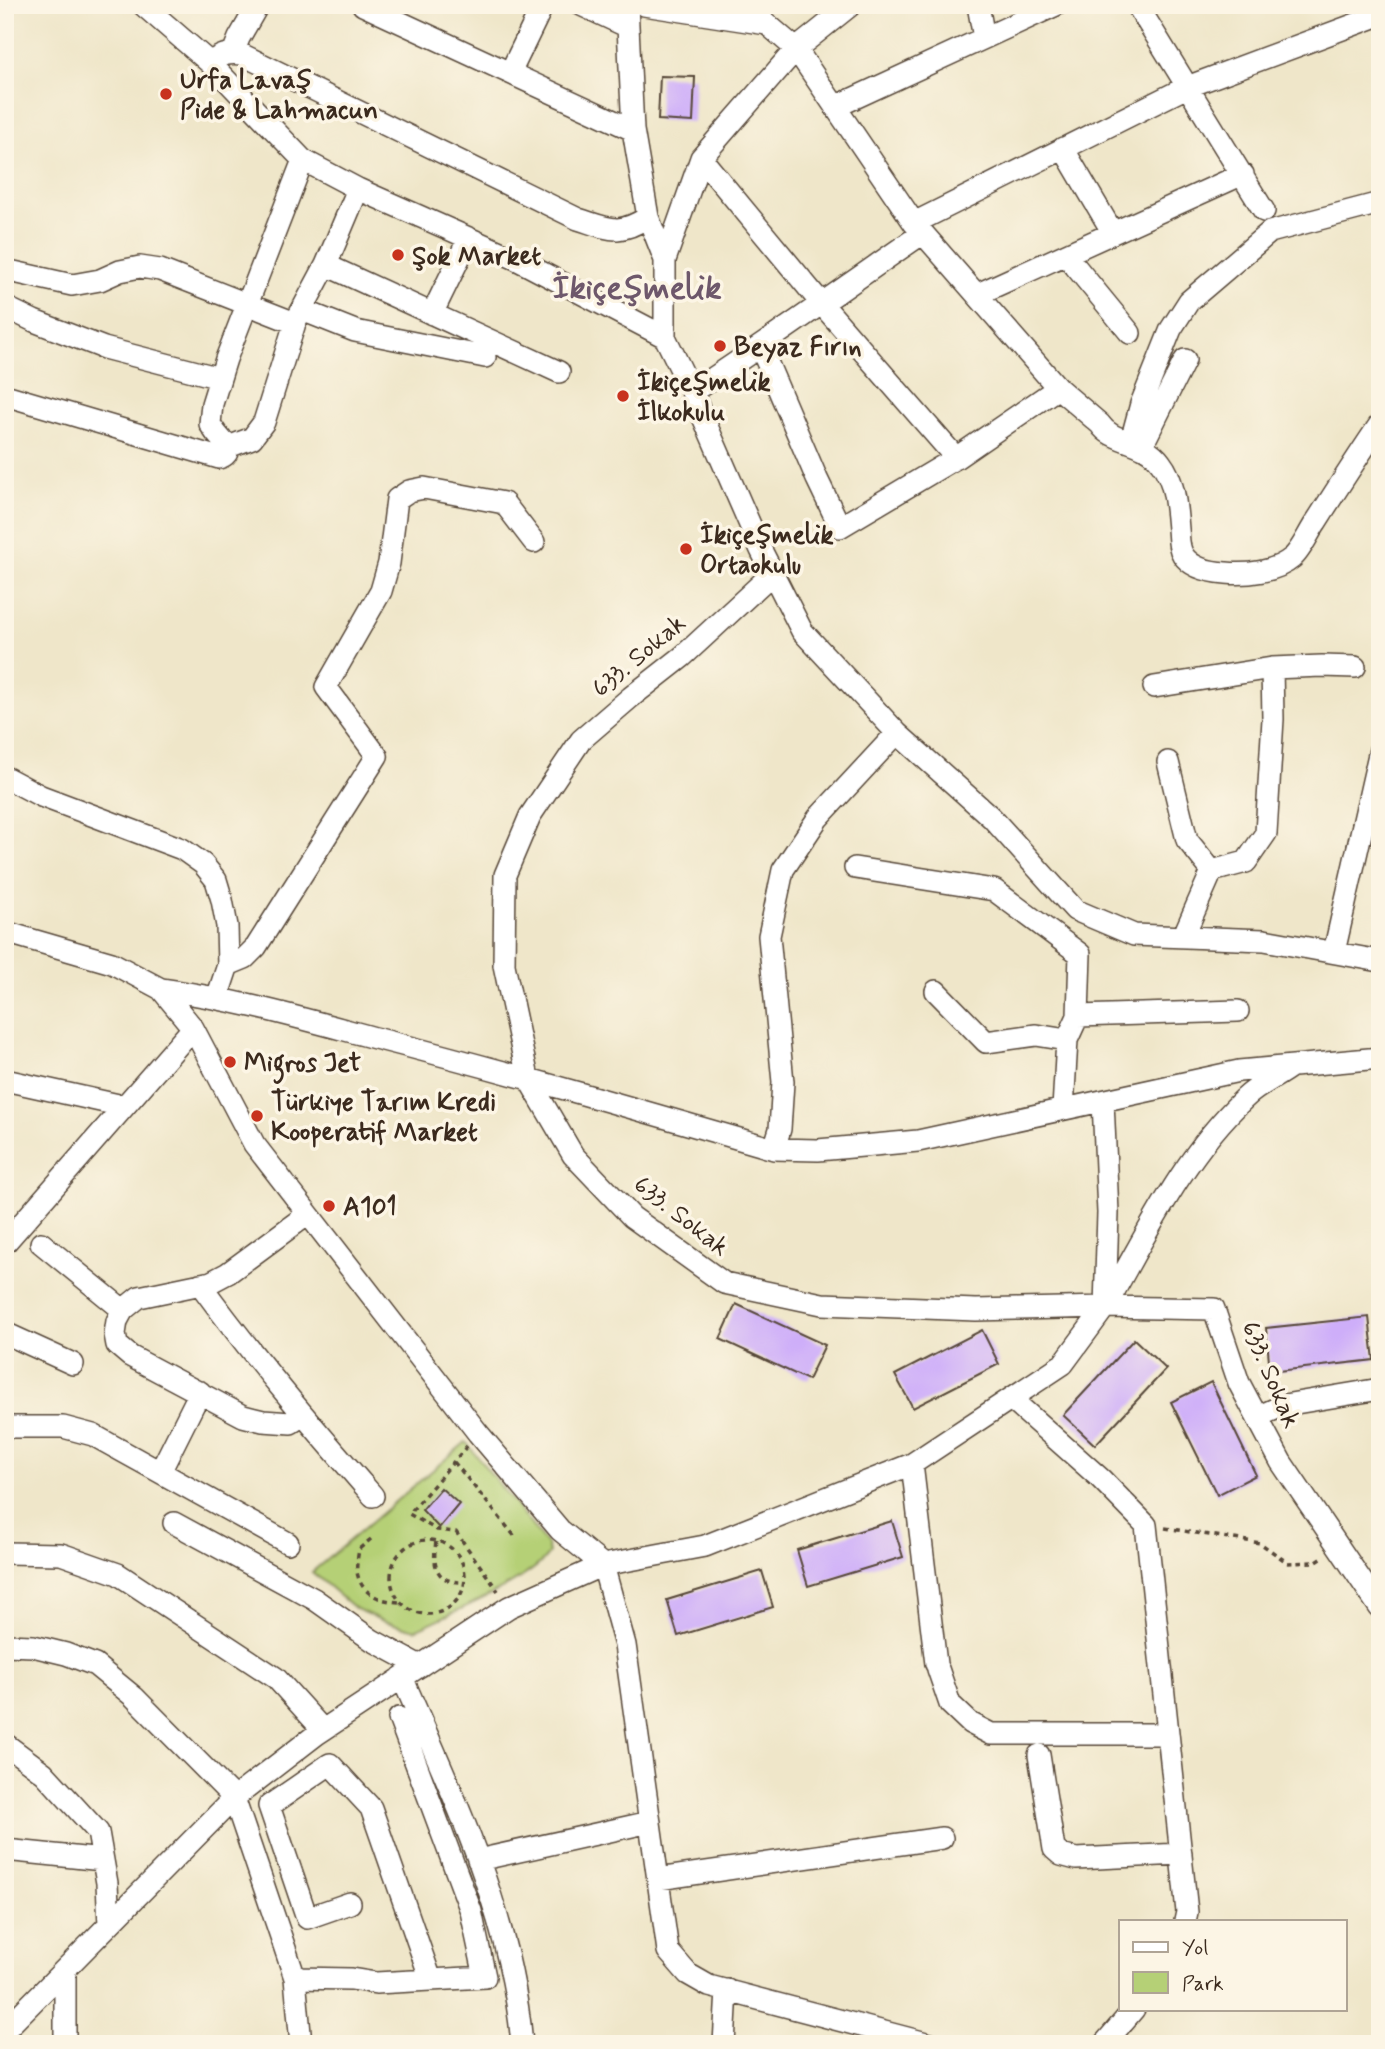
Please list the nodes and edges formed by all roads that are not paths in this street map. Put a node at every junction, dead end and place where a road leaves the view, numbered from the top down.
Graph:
1 (143, 5) edge
2 (258, 5) edge
3 (363, 5) edge
4 (543, 5) edge
5 (581, 5) edge
6 (645, 5) edge
7 (851, 5) edge
8 (978, 5) edge
9 (1056, 5) edge
10 (1137, 5) edge
11 (1380, 15) edge
12 (628, 16) edge
13 (984, 38) junction
14 (796, 49) junction
15 (233, 53) junction
16 (209, 63) junction
17 (510, 73) junction
18 (1187, 87) junction
19 (835, 107) junction
20 (634, 130) junction
21 (1063, 148) junction
22 (701, 158) junction
23 (303, 160) junction
24 (1243, 174) junction
25 (358, 189) junction
26 (1380, 202) edge
27 (1264, 211) dead end
28 (648, 217) junction
29 (918, 228) junction
30 (1113, 233) junction
31 (469, 238) junction
32 (1066, 255) junction
33 (665, 260) junction
34 (326, 265) junction
35 (5, 270) edge
36 (978, 294) junction
37 (821, 303) junction
38 (247, 305) junction
39 (432, 314) junction
40 (6, 315) edge
41 (299, 316) junction
42 (1129, 333) dead end
43 (665, 337) junction
44 (761, 348) junction
45 (485, 358) dead end
46 (1185, 360) dead end
47 (559, 372) dead end
48 (220, 378) junction
49 (1058, 388) junction
50 (692, 392) junction
51 (5, 395) edge
52 (1380, 424) edge
53 (1136, 444) junction
54 (228, 447) junction
55 (956, 458) junction
56 (534, 542) dead end
57 (773, 573) junction
58 (1355, 667) dead end
59 (1272, 668) junction
60 (1154, 687) dead end
61 (897, 733) junction
62 (1380, 750) edge
63 (1168, 762) dead end
64 (5, 777) edge
65 (855, 868) dead end
66 (1212, 872) junction
67 (5, 932) edge
68 (1183, 937) junction
69 (1334, 952) junction
70 (1380, 961) edge
71 (228, 965) junction
72 (161, 989) junction
73 (936, 991) dead end
74 (217, 998) junction
75 (1238, 1012) dead end
76 (1077, 1016) junction
77 (193, 1028) junction
78 (1067, 1040) junction
79 (1380, 1058) edge
80 (1292, 1066) junction
81 (528, 1078) junction
82 (5, 1080) edge
83 (1103, 1101) junction
84 (123, 1106) junction
85 (1063, 1109) junction
86 (774, 1149) junction
87 (309, 1214) junction
88 (5, 1243) edge
89 (41, 1243) dead end
90 (200, 1284) junction
91 (1105, 1307) junction
92 (123, 1310) junction
93 (5, 1333) edge
94 (73, 1364) dead end
95 (1380, 1389) edge
96 (200, 1392) junction
97 (1011, 1399) junction
98 (302, 1416) junction
99 (1257, 1417) junction
100 (5, 1427) edge
101 (912, 1464) junction
102 (160, 1472) junction
103 (373, 1496) dead end
104 (174, 1523) dead end
105 (288, 1543) dead end
106 (5, 1553) edge
107 (603, 1565) junction
108 (1380, 1608) edge
109 (5, 1645) edge
110 (411, 1672) junction
111 (399, 1718) dead end
112 (323, 1730) junction
113 (1168, 1734) junction
114 (5, 1744) edge
115 (1039, 1755) dead end
116 (234, 1798) junction
117 (650, 1822) junction
118 (942, 1838) dead end
119 (5, 1850) edge
120 (1181, 1854) junction
121 (103, 1860) junction
122 (478, 1860) junction
123 (658, 1879) junction
124 (350, 1903) dead end
125 (1185, 1920) edge
126 (109, 1926) junction
127 (65, 1971) junction
128 (295, 1978) junction
129 (431, 1980) junction
130 (727, 1990) junction
131 (1133, 2010) edge
132 (5, 2030) edge
133 (65, 2044) edge
134 (301, 2044) edge
135 (522, 2044) edge
136 (724, 2044) edge
137 (930, 2044) edge
138 (1104, 2044) edge

1 - 16 street
2 - 15 street
3 - 17 street
4 - 17 street
5 - 12 street
6 - 14 street
7 - 14 street
8 - 13 street
9 - 13 street
10 - 18 street
11 - 18 street
12 - 20 street
13 - 19 street
14 - 19 street
14 - 22 street
15 - 16 street
15 - 28 street
16 - 23 street
17 - 20 street
18 - 21 street
18 - 24 street
19 - 29 street
20 - 28 street
21 - 29 street
21 - 30 street
22 - 33 street
22 - 37 street
23 - 25 street
23 - 38 street
24 - 27 street
24 - 30 street
25 - 31 street
25 - 34 street
26 - 53 street
28 - 33 street
29 - 36 street
29 - 37 street
30 - 32 street
31 - 39 street
31 - 43 street
32 - 36 street
32 - 42 street
33 - 43 street
34 - 39 street
34 - 41 street
35 - 38 street
36 - 49 street
37 - 44 street
37 - 55 street
38 - 41 street
38 - 48 street
39 - 47 street
40 - 48 street
41 - 45 street
41 - 54 street
43 - 50 street
44 - 50 street
44 - 55 street
46 - 53 street
48 - 54 street
49 - 53 street
49 - 55 street
50 - 57 street
51 - 54 street
52 - 53 street
56 - 71 street
57 - 61 street
57 - 81 street, 633. Sokak
58 - 59 street
59 - 60 street
59 - 66 street
61 - 68 street
61 - 86 street
62 - 69 street
63 - 66 street
64 - 71 street
65 - 76 street
66 - 68 street
67 - 72 street
68 - 69 street
69 - 70 street
71 - 74 street
72 - 74 street
72 - 77 street
73 - 78 street
74 - 81 street
75 - 76 street
76 - 78 street
77 - 84 street
77 - 87 street
78 - 85 street
79 - 80 street
80 - 83 street
80 - 91 street
81 - 86 street
81 - 91 street, 633. Sokak
82 - 84 street
83 - 85 street
83 - 91 street
84 - 88 street
85 - 86 street
87 - 90 street
87 - 107 street
89 - 92 street
90 - 92 street
90 - 98 street
91 - 97 street
91 - 99 street, 633. Sokak
92 - 96 street
93 - 94 street
95 - 99 street
96 - 98 street
96 - 102 street
97 - 101 street
97 - 113 street
98 - 103 street
99 - 108 street, 633. Sokak
100 - 102 street
101 - 107 street
101 - 113 street
102 - 105 street
104 - 110 street
106 - 112 street
107 - 110 street
107 - 117 street
109 - 116 street
110 - 112 street
110 - 122 street
111 - 129 street
112 - 116 street
113 - 120 street
114 - 121 street
115 - 120 street
116 - 126 street
116 - 128 street
117 - 122 street
117 - 123 street
118 - 123 street
119 - 121 street
120 - 125 street
121 - 126 street
122 - 135 street
123 - 130 street
124 - 129 street
126 - 127 street
127 - 132 street
127 - 133 street
128 - 129 street
128 - 134 street
130 - 136 street
130 - 137 street
131 - 138 street

